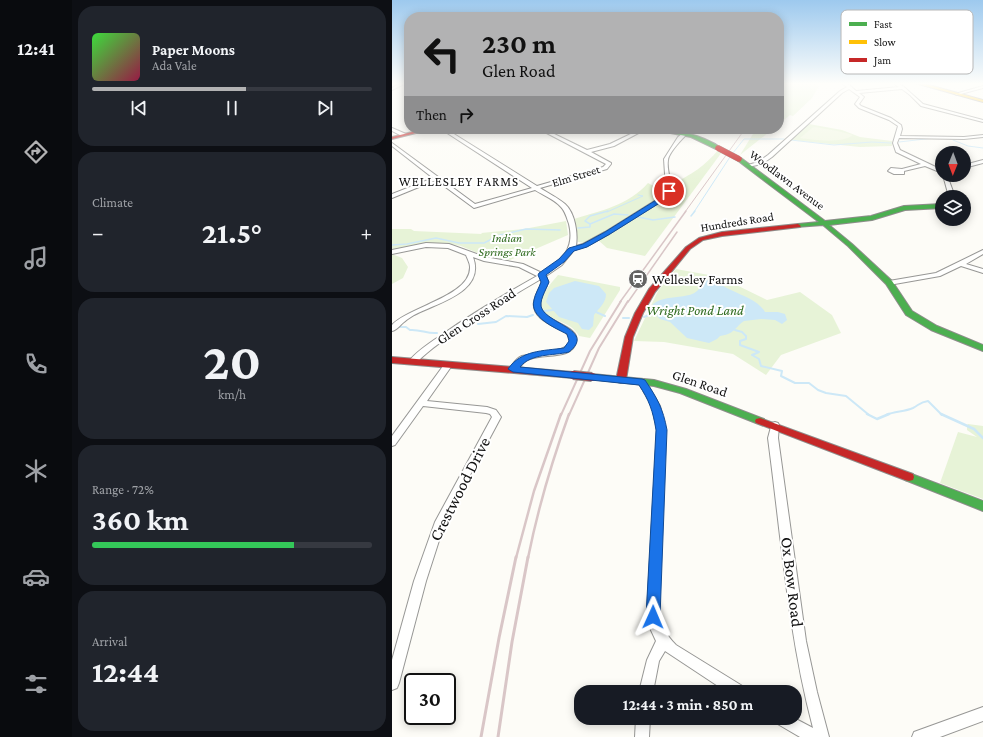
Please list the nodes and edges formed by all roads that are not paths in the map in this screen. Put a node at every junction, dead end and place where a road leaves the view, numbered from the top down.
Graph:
1 (813, 117) edge
2 (886, 117) edge
3 (969, 117) edge
4 (983, 121) edge
5 (392, 129) edge
6 (408, 134) edge
7 (451, 134) edge
8 (551, 134) edge
9 (634, 134) edge
10 (681, 134) edge
11 (404, 135) junction
12 (684, 135) junction
13 (983, 136) edge
14 (897, 137) junction
15 (392, 138) edge
16 (392, 144) edge
17 (587, 152) junction
18 (983, 161) edge
19 (925, 164) junction
20 (971, 165) edge
21 (750, 166) junction
22 (935, 168) edge
23 (902, 170) dead end
24 (437, 178) junction
25 (536, 188) junction
26 (392, 196) edge
27 (935, 207) edge
28 (822, 223) junction
29 (572, 249) junction
30 (392, 252) edge
31 (983, 252) edge
32 (469, 253) junction
33 (484, 259) junction
34 (472, 264) junction
35 (961, 264) junction
36 (983, 271) edge
37 (541, 275) junction
38 (889, 283) junction
39 (392, 329) edge
40 (983, 348) edge
41 (392, 360) edge
42 (413, 361) junction
43 (449, 364) junction
44 (513, 369) junction
45 (621, 380) junction
46 (642, 382) junction
47 (421, 403) junction
48 (775, 425) junction
49 (392, 443) edge
50 (983, 506) edge
51 (663, 641) junction
52 (392, 683) edge
53 (648, 685) edge
54 (728, 685) edge
55 (983, 714) edge
56 (643, 725) edge
57 (793, 725) edge
58 (642, 737) edge
59 (817, 737) edge
60 (822, 737) edge
61 (919, 737) edge

1 - 21 street
2 - 14 street
3 - 4 street
5 - 11 street
6 - 11 street
7 - 25 street
8 - 17 street, Elm Street
9 - 17 street
10 - 12 street, Woodlawn Avenue
11 - 15 street
12 - 21 street, Woodlawn Avenue, bridge
12 - 29 street
13 - 14 street
14 - 19 street
16 - 24 street
17 - 25 street, Elm Street
18 - 20 street
19 - 22 street
19 - 23 street
21 - 28 street, Woodlawn Avenue
24 - 25 street
24 - 26 street
25 - 29 street
27 - 28 street, Hundreds Road
28 - 38 street, Woodlawn Avenue
28 - 45 street, Hundreds Road
29 - 37 street, Glen Cross Road
30 - 32 street
31 - 35 street
32 - 33 street
32 - 34 street
33 - 34 street
33 - 37 street
34 - 39 street
35 - 36 street
35 - 38 street
37 - 42 street, Glen Cross Road
37 - 44 street
38 - 40 street, Woodlawn Avenue
41 - 42 street, Glen Road
42 - 43 street, Glen Road
43 - 44 street, Glen Road
43 - 47 street
44 - 45 street, Glen Road, bridge
45 - 46 street, Glen Road
46 - 48 street, Glen Road
46 - 51 street
47 - 49 street
47 - 52 street, Crestwood Drive
48 - 50 street, Glen Road
48 - 60 street, Ox Bow Road
51 - 53 street
51 - 54 street
55 - 61 street
56 - 58 street
57 - 59 street

